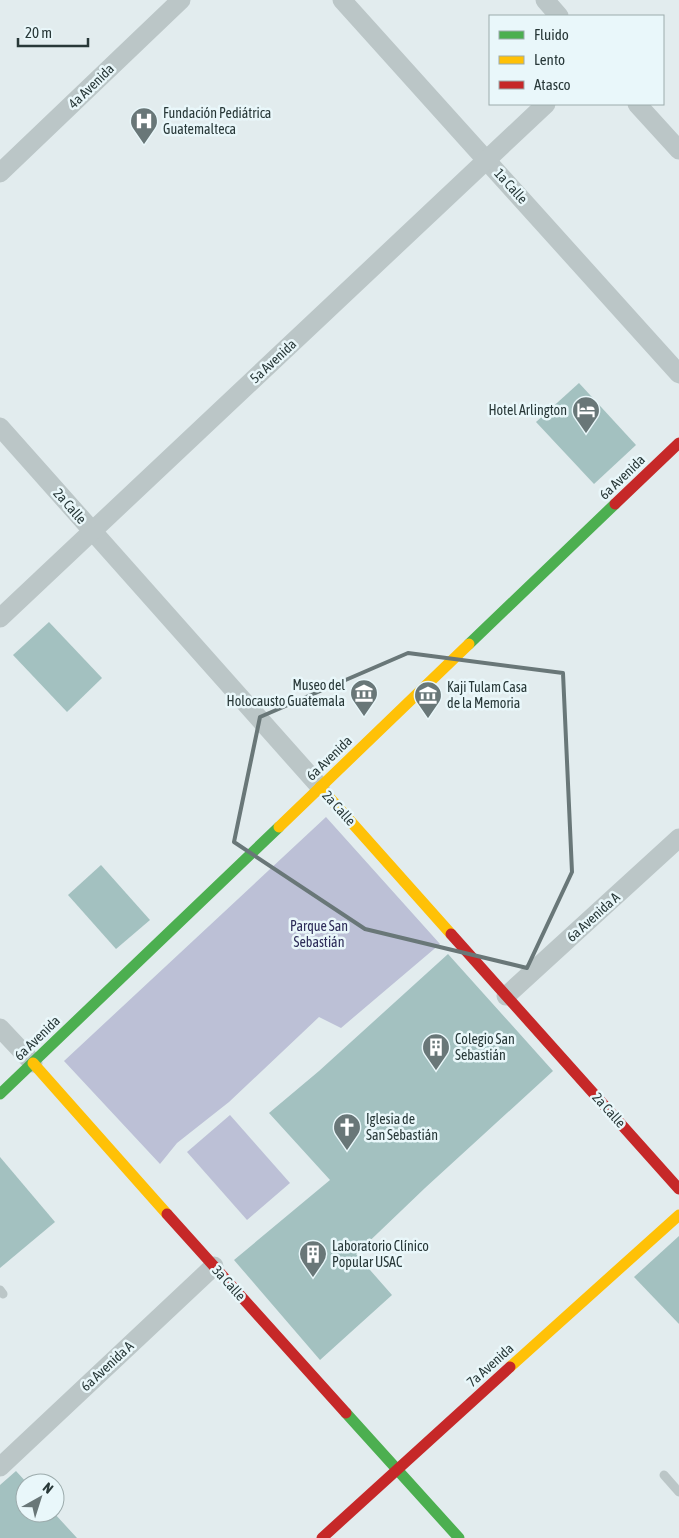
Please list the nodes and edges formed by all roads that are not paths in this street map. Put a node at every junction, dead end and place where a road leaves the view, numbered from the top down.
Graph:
1 (181, 0) edge
2 (342, 0) edge
3 (545, 0) edge
4 (559, 15) edge
5 (545, 105) edge
6 (639, 105) edge
7 (679, 150) edge
8 (487, 160) junction
9 (0, 173) edge
10 (679, 374) edge
11 (0, 427) edge
12 (679, 443) edge
13 (93, 532) junction
14 (0, 618) edge
15 (320, 788) junction
16 (679, 838) edge
17 (506, 996) junction
18 (0, 1028) edge
19 (33, 1063) junction
20 (0, 1094) edge
21 (679, 1189) edge
22 (679, 1215) edge
23 (214, 1266) junction
24 (0, 1467) edge
25 (396, 1469) junction
26 (664, 1475) dead end
27 (679, 1492) edge
28 (322, 1538) edge
29 (459, 1538) edge

1 - 9 street, 4a Avenida
2 - 8 street, 1a Calle
3 - 4 street
5 - 8 street, 5a Avenida
6 - 7 street
8 - 10 street, 1a Calle
8 - 13 street, 5a Avenida
11 - 13 street, 2a Calle
12 - 15 main road, 6a Avenida
13 - 14 street, 5a Avenida
13 - 15 street, 2a Calle
15 - 17 main road, 2a Calle
15 - 19 main road, 6a Avenida
16 - 17 street, 6a Avenida A
17 - 21 main road, 2a Calle
18 - 19 street, 3a Calle
19 - 20 main road, 6a Avenida
19 - 23 main road, 3a Calle
22 - 25 main road, 7a Avenida
23 - 24 street, 6a Avenida A
23 - 25 main road, 3a Calle
25 - 28 main road, 7a Avenida
25 - 29 main road, 3a Calle
26 - 27 lane

